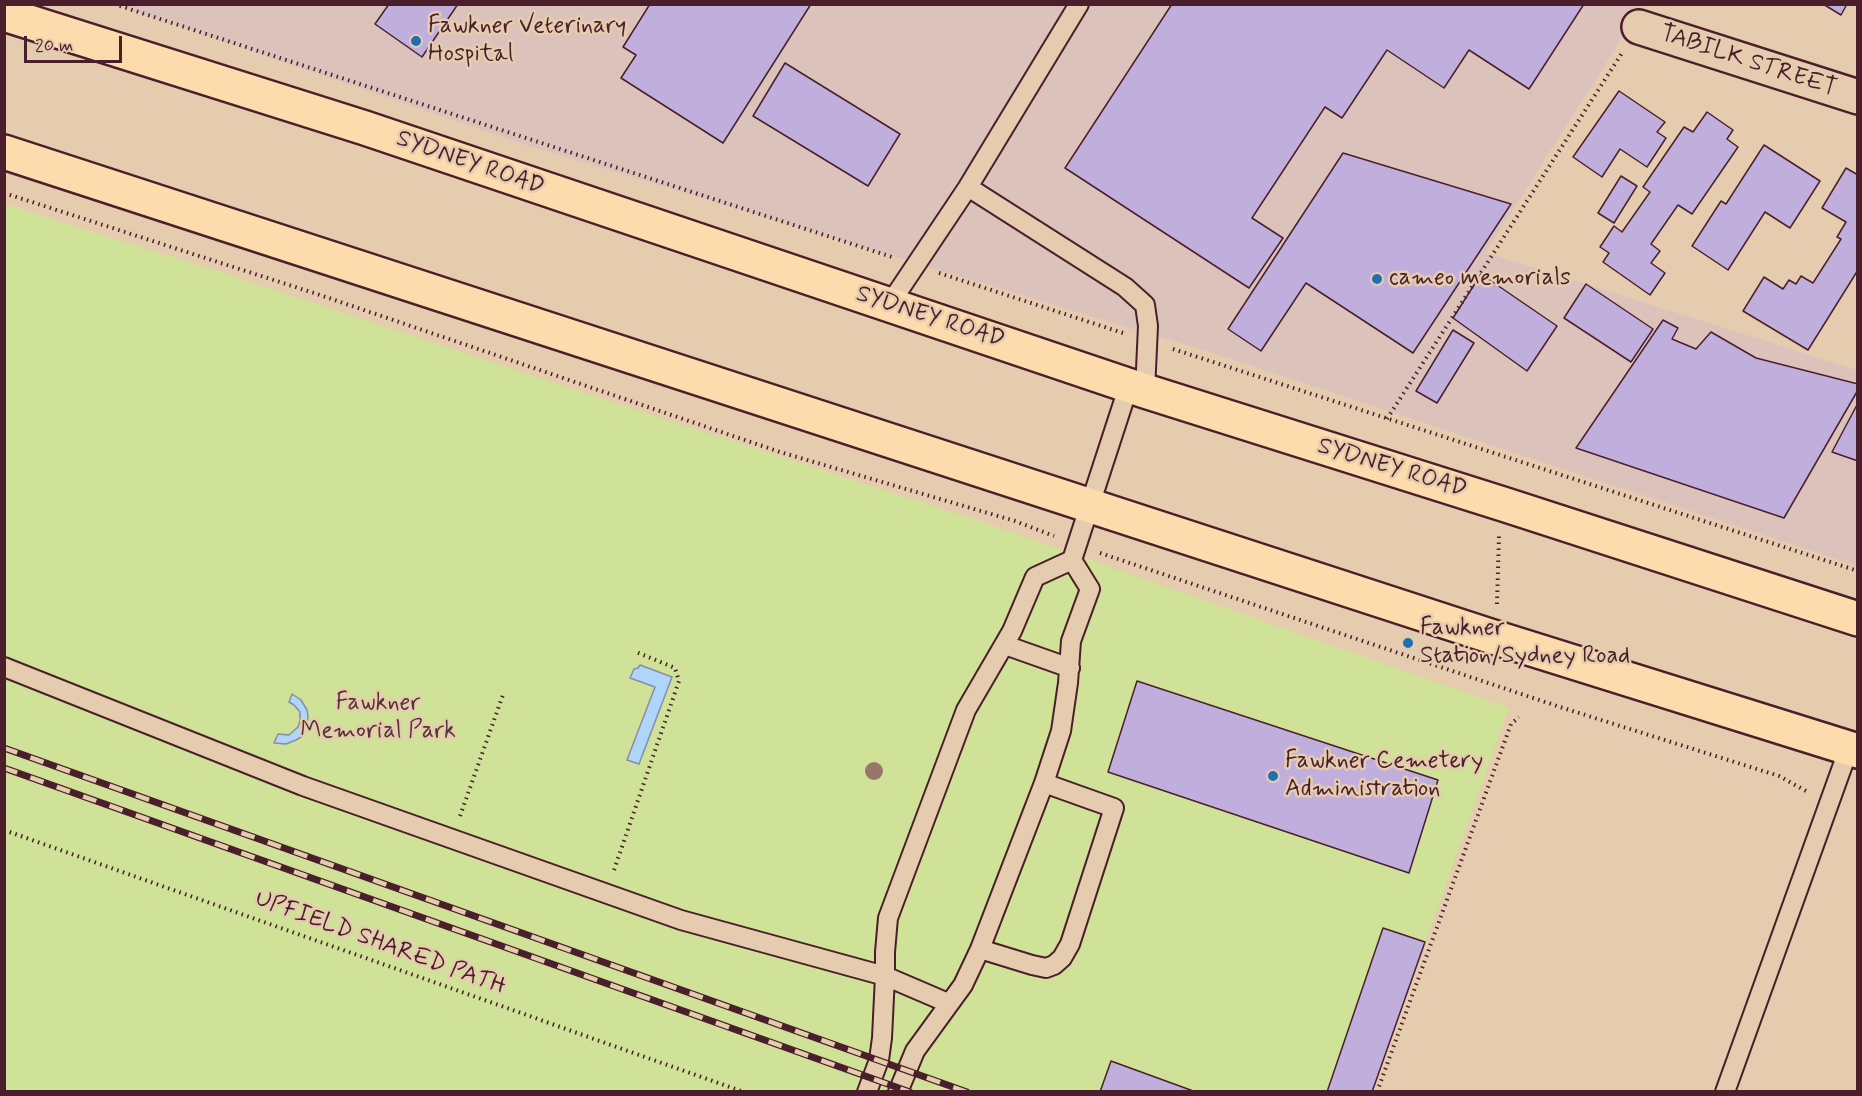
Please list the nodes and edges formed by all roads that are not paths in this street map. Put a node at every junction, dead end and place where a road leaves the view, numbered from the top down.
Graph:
1 (1079, 4) edge
2 (4, 14) edge
3 (1639, 27) road end
4 (1857, 97) edge
5 (4, 152) edge
6 (968, 187) junction
7 (889, 305) junction
8 (1137, 388) junction
9 (1089, 506) junction
10 (1075, 552) junction
11 (1857, 619) edge
12 (1005, 645) junction
13 (4, 667) edge
14 (1070, 668) junction
15 (1853, 749) edge
16 (1044, 783) junction
17 (981, 949) junction
18 (885, 976) junction
19 (948, 1003) junction
20 (867, 1092) edge
21 (898, 1092) edge
22 (1725, 1092) edge

1 - 6 lane
2 - 7 highway, SYDNEY ROAD
3 - 4 street, TABILK STREET
5 - 9 highway
6 - 7 lane
6 - 8 lane
7 - 8 highway, SYDNEY ROAD
8 - 9 lane
8 - 11 highway, SYDNEY ROAD
9 - 10 lane
9 - 15 highway
10 - 12 lane
10 - 14 lane
12 - 14 lane
12 - 18 lane
13 - 18 lane
14 - 16 lane
15 - 22 lane
16 - 17 lane
16 - 17 lane
17 - 19 lane
18 - 19 lane
18 - 20 lane
19 - 21 lane

